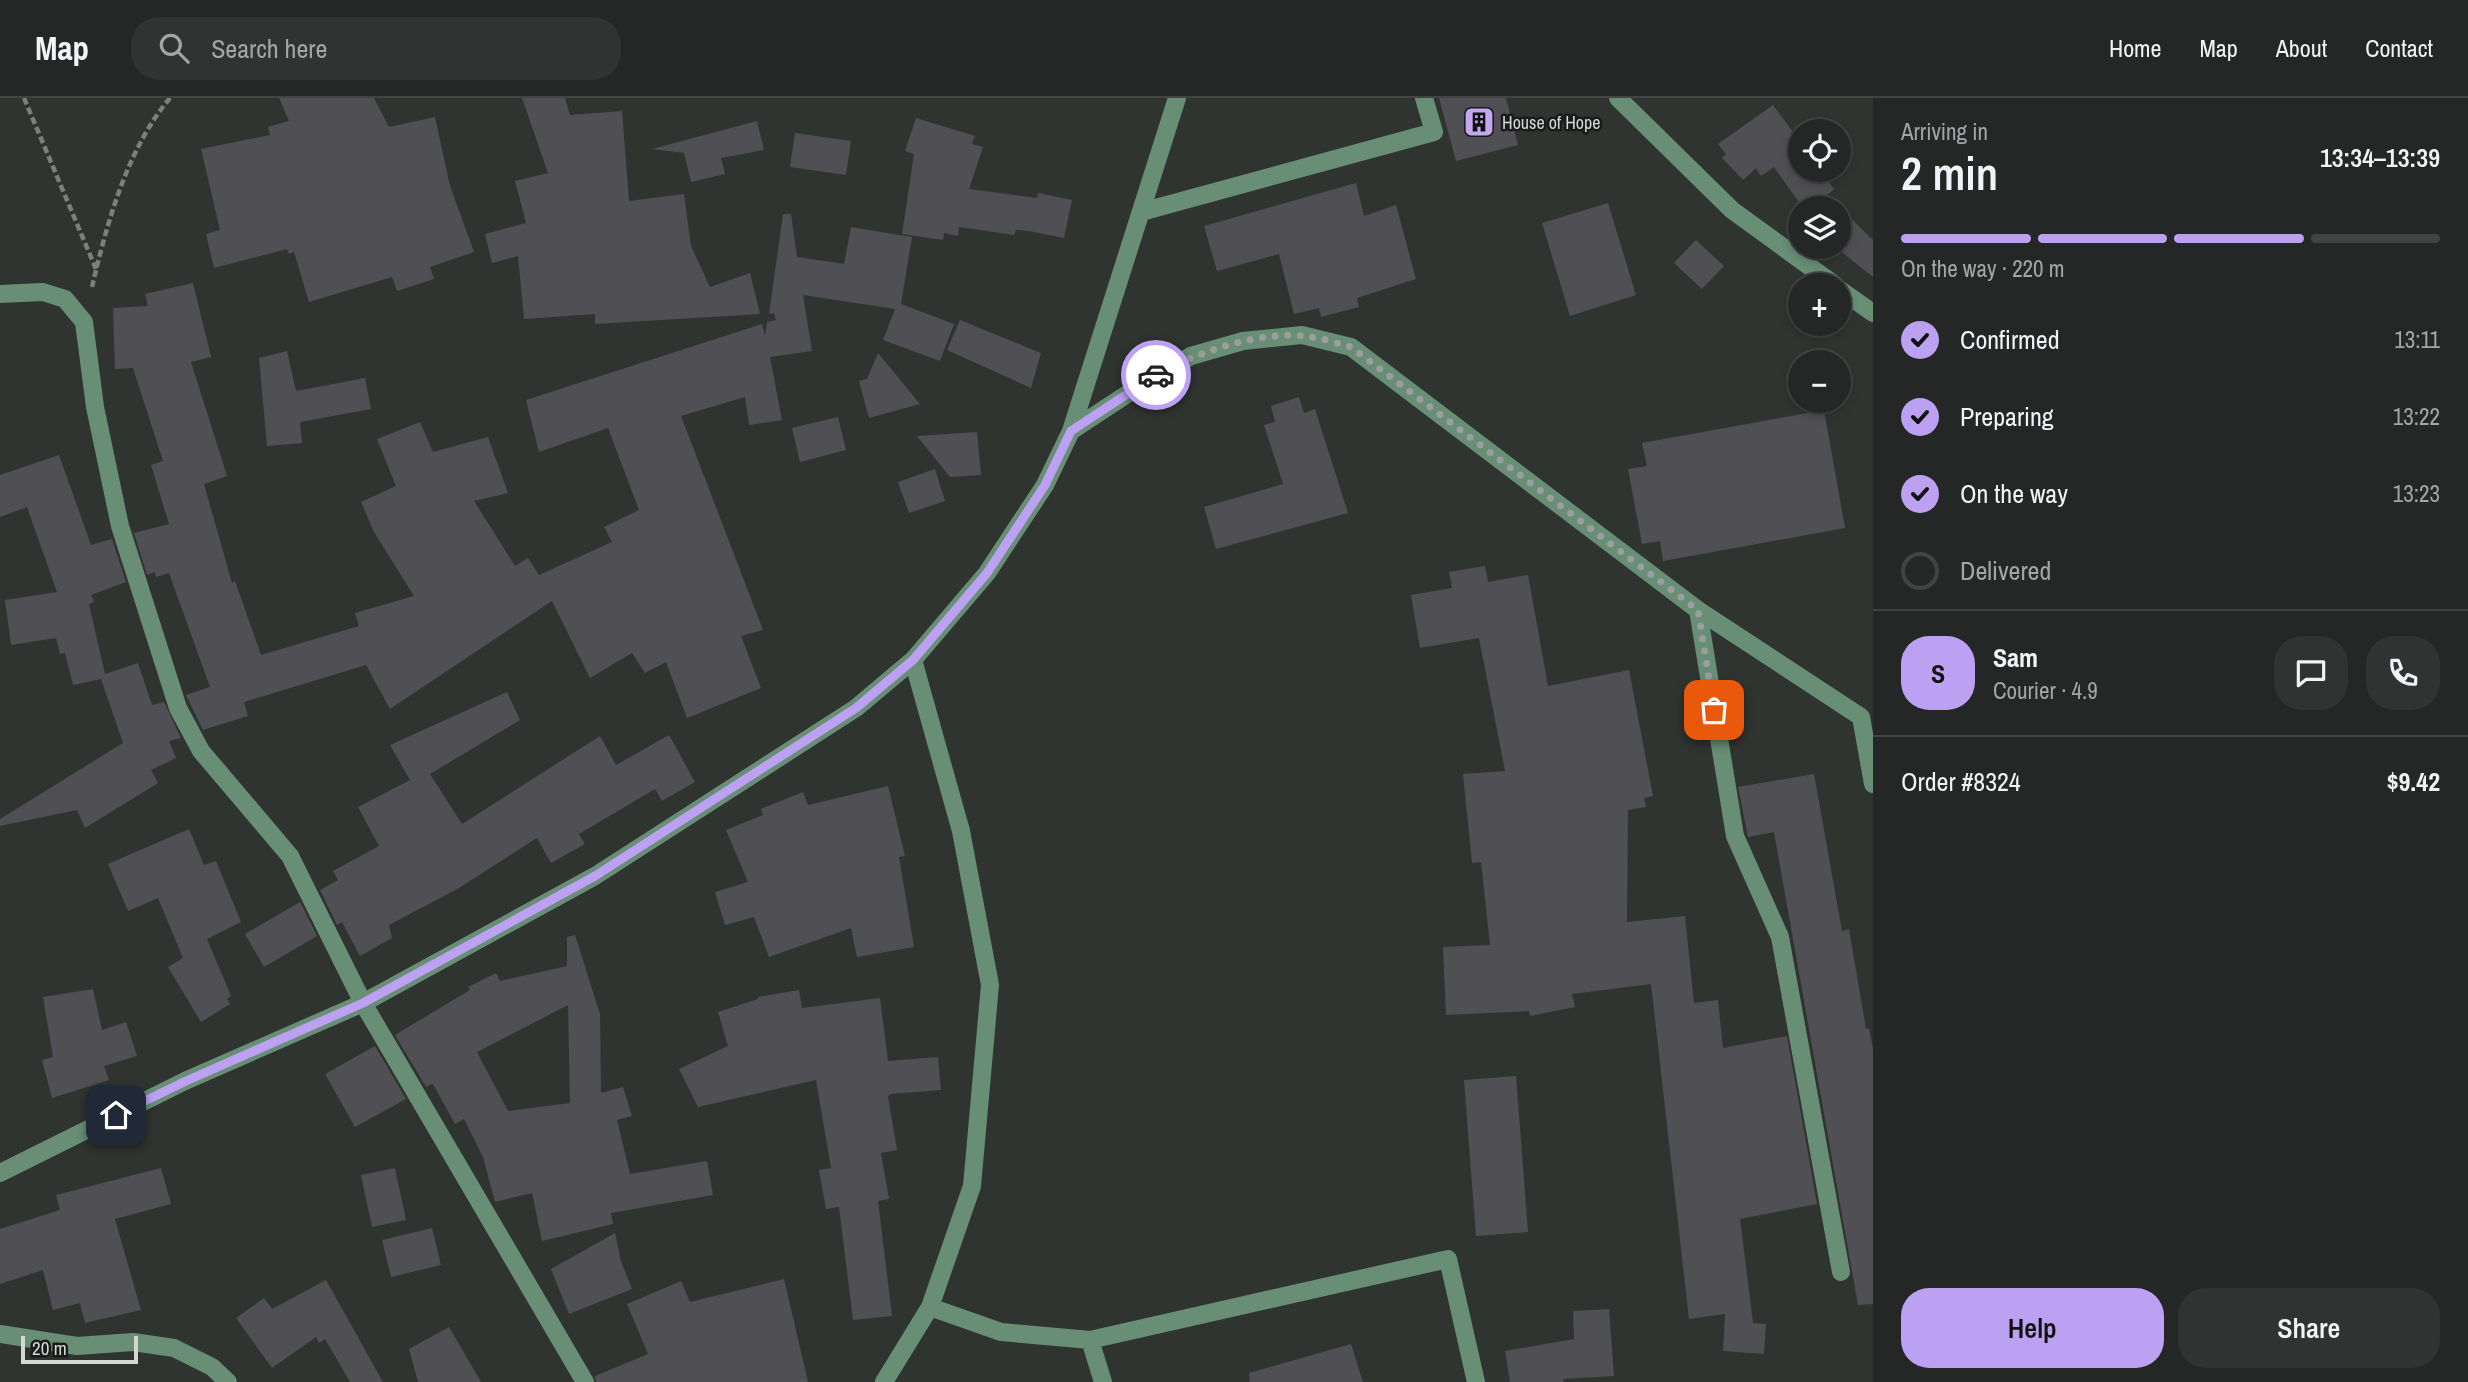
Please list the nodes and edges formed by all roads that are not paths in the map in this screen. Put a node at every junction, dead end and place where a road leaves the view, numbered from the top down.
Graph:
1 (1177, 98) edge
2 (1424, 98) edge
3 (1618, 98) edge
4 (1141, 212) junction
5 (1819, 273) edge
6 (0, 294) edge
7 (1851, 297) edge
8 (1873, 313) edge
9 (1071, 431) junction
10 (1698, 610) junction
11 (913, 660) junction
12 (1867, 719) edge
13 (1873, 784) edge
14 (363, 1003) junction
15 (0, 1173) edge
16 (1841, 1272) dead end
17 (930, 1307) junction
18 (0, 1334) edge
19 (1090, 1340) junction
20 (228, 1382) edge
21 (585, 1382) edge
22 (884, 1382) edge
23 (1103, 1382) edge
24 (1476, 1382) edge

1 - 4 street
2 - 4 street
3 - 5 street
4 - 9 street
6 - 14 street
7 - 8 street
9 - 10 street
9 - 11 street
10 - 12 street
10 - 16 street
11 - 14 street
11 - 17 street
12 - 13 street
14 - 15 street
14 - 21 street
17 - 19 street
17 - 22 street
18 - 20 street
19 - 23 street
19 - 24 street

